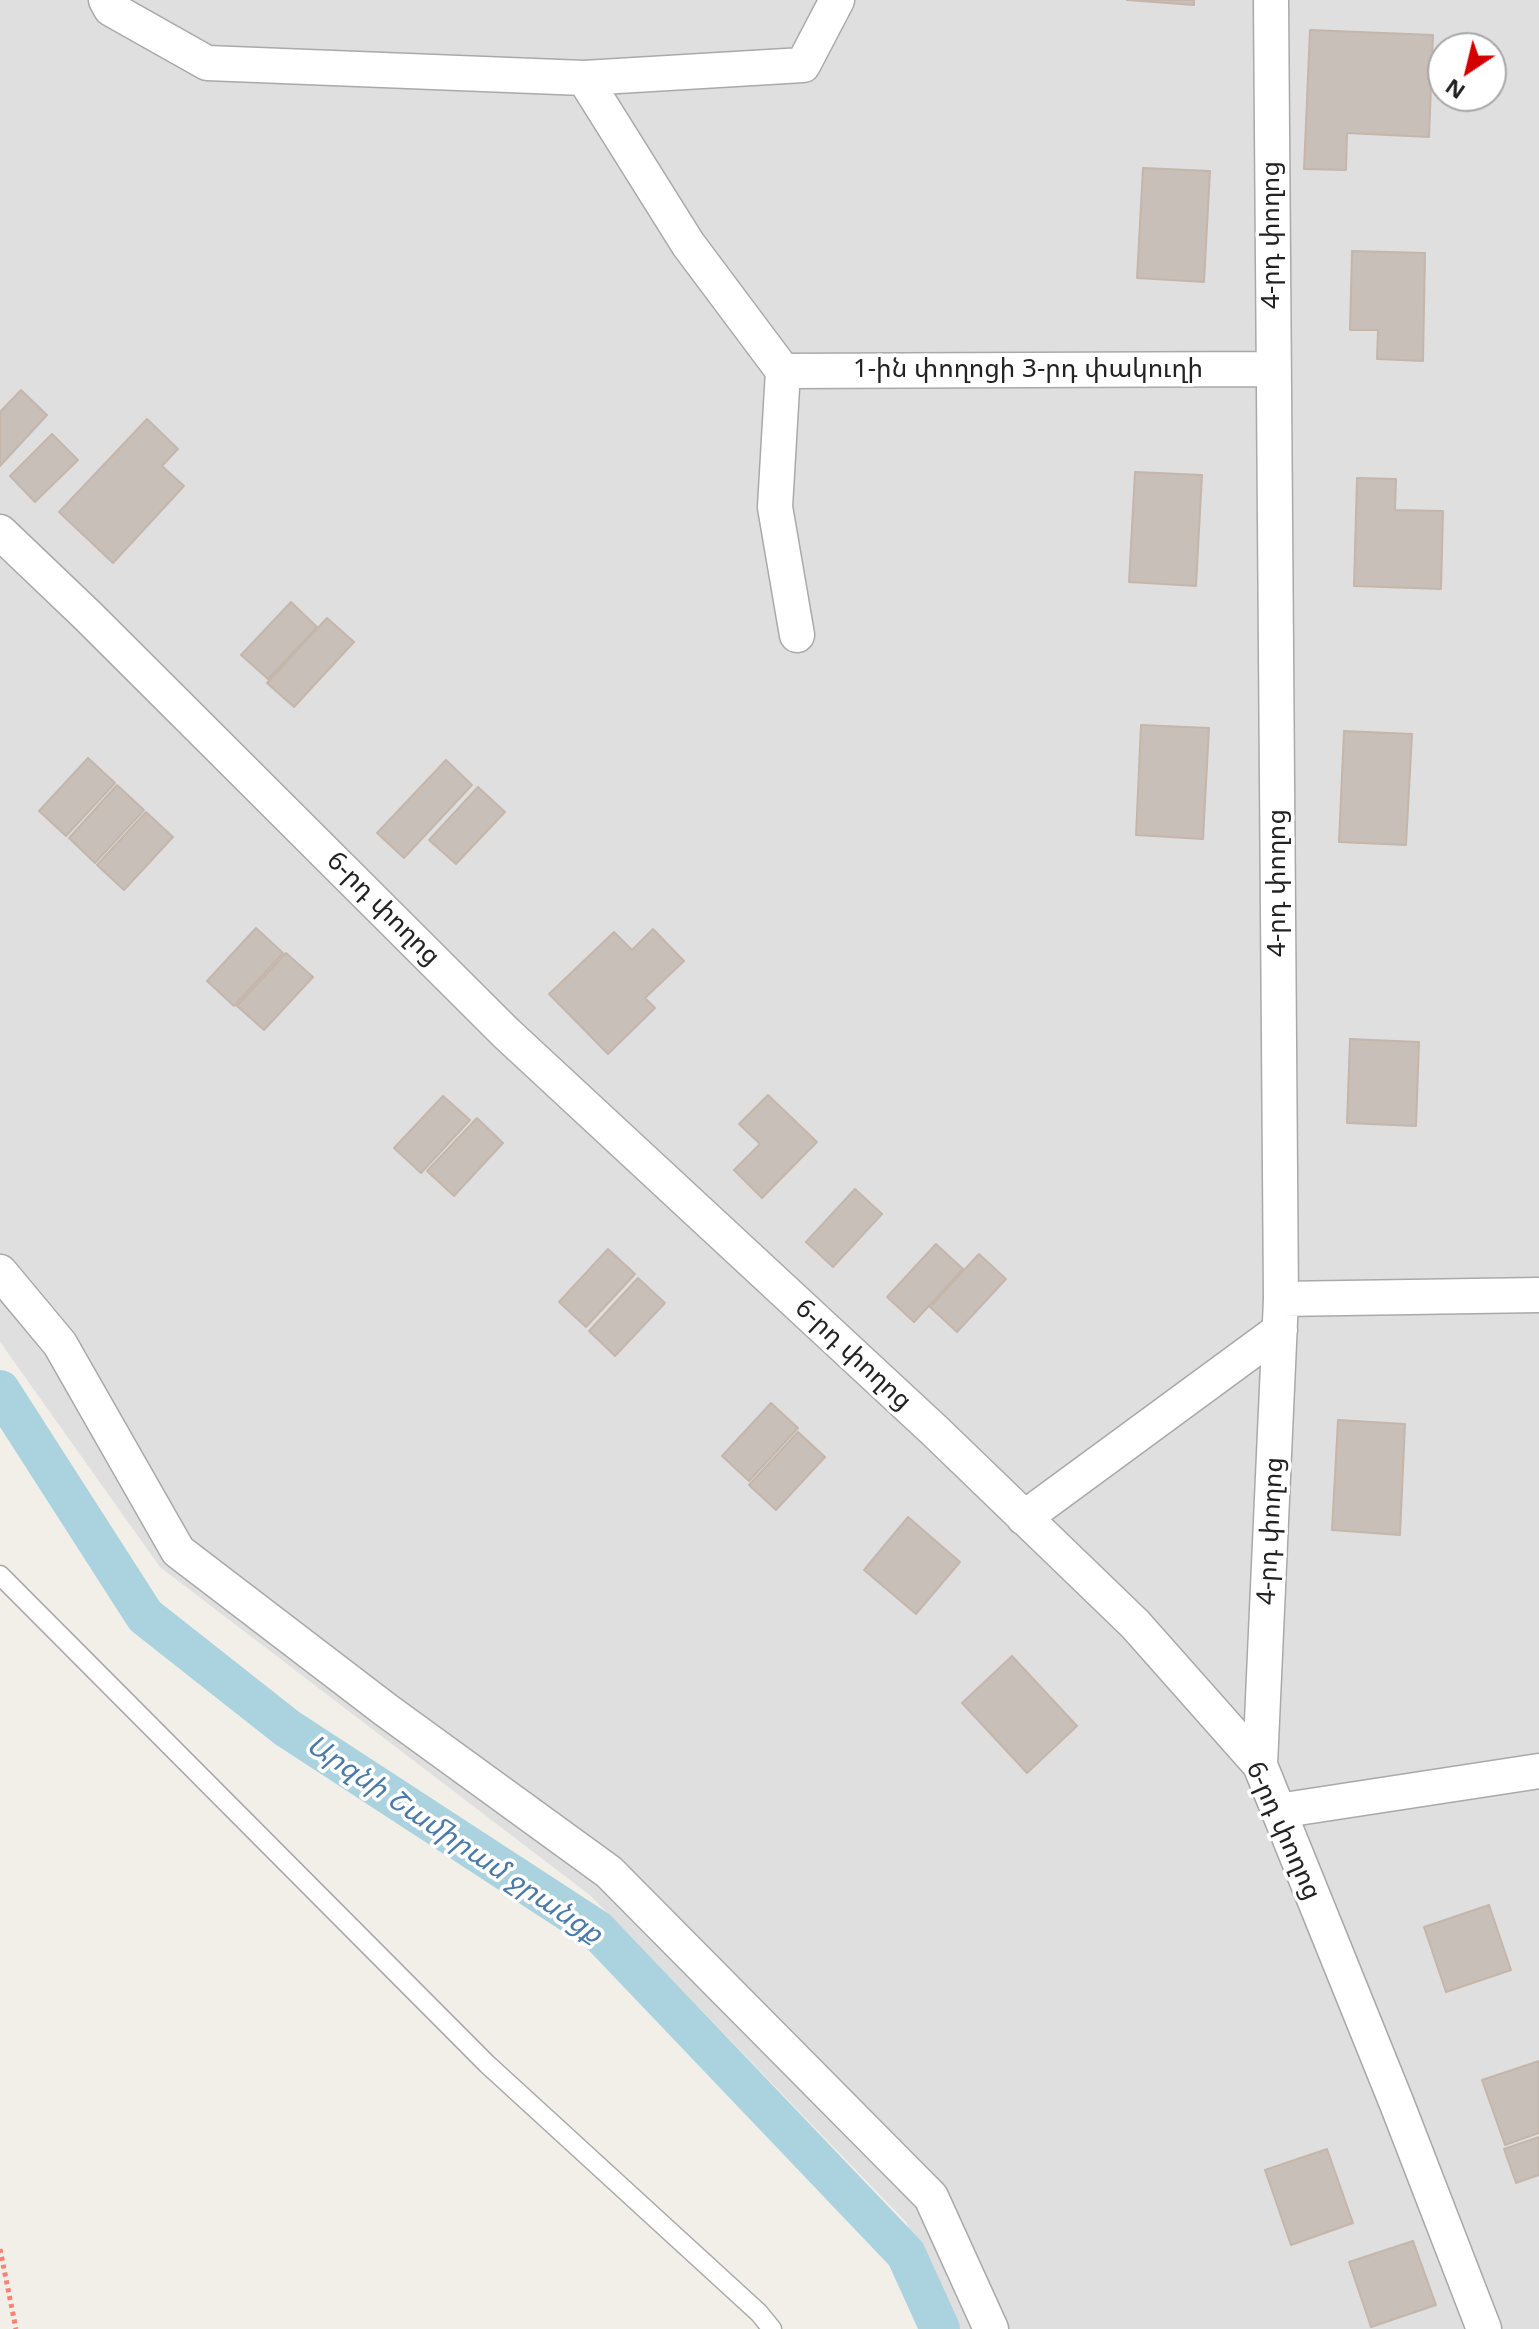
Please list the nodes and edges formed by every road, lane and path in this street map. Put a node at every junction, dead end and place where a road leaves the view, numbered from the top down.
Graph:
1 (106, 0) edge
2 (837, 0) edge
3 (1271, 0) edge
4 (584, 78) junction
5 (1273, 369) junction
6 (783, 371) junction
7 (0, 532) edge
8 (797, 635) dead end
9 (0, 1272) edge
10 (1539, 1295) edge
11 (1280, 1314) junction
12 (1024, 1518) junction
13 (0, 1575) edge
14 (1260, 1765) junction
15 (1539, 1771) edge
16 (1278, 1811) junction
17 (0, 2249) edge
18 (16, 2329) edge
19 (772, 2329) edge
20 (991, 2329) edge
21 (1484, 2329) edge

1 - 4 street
2 - 4 street
3 - 5 street, 4-րդ փողոց
4 - 6 street
5 - 6 street, 1-ին փողոցի 3-րդ փակուղի
5 - 11 street, 4-րդ փողոց
6 - 8 street
7 - 12 street, 6-րդ փողոց
9 - 20 street
10 - 11 street
11 - 12 street
11 - 14 street, 4-րդ փողոց
12 - 14 street, 6-րդ փողոց
13 - 19 lane
14 - 16 street, 6-րդ փողոց
15 - 16 street
16 - 21 street, 6-րդ փողոց
17 - 18 path

